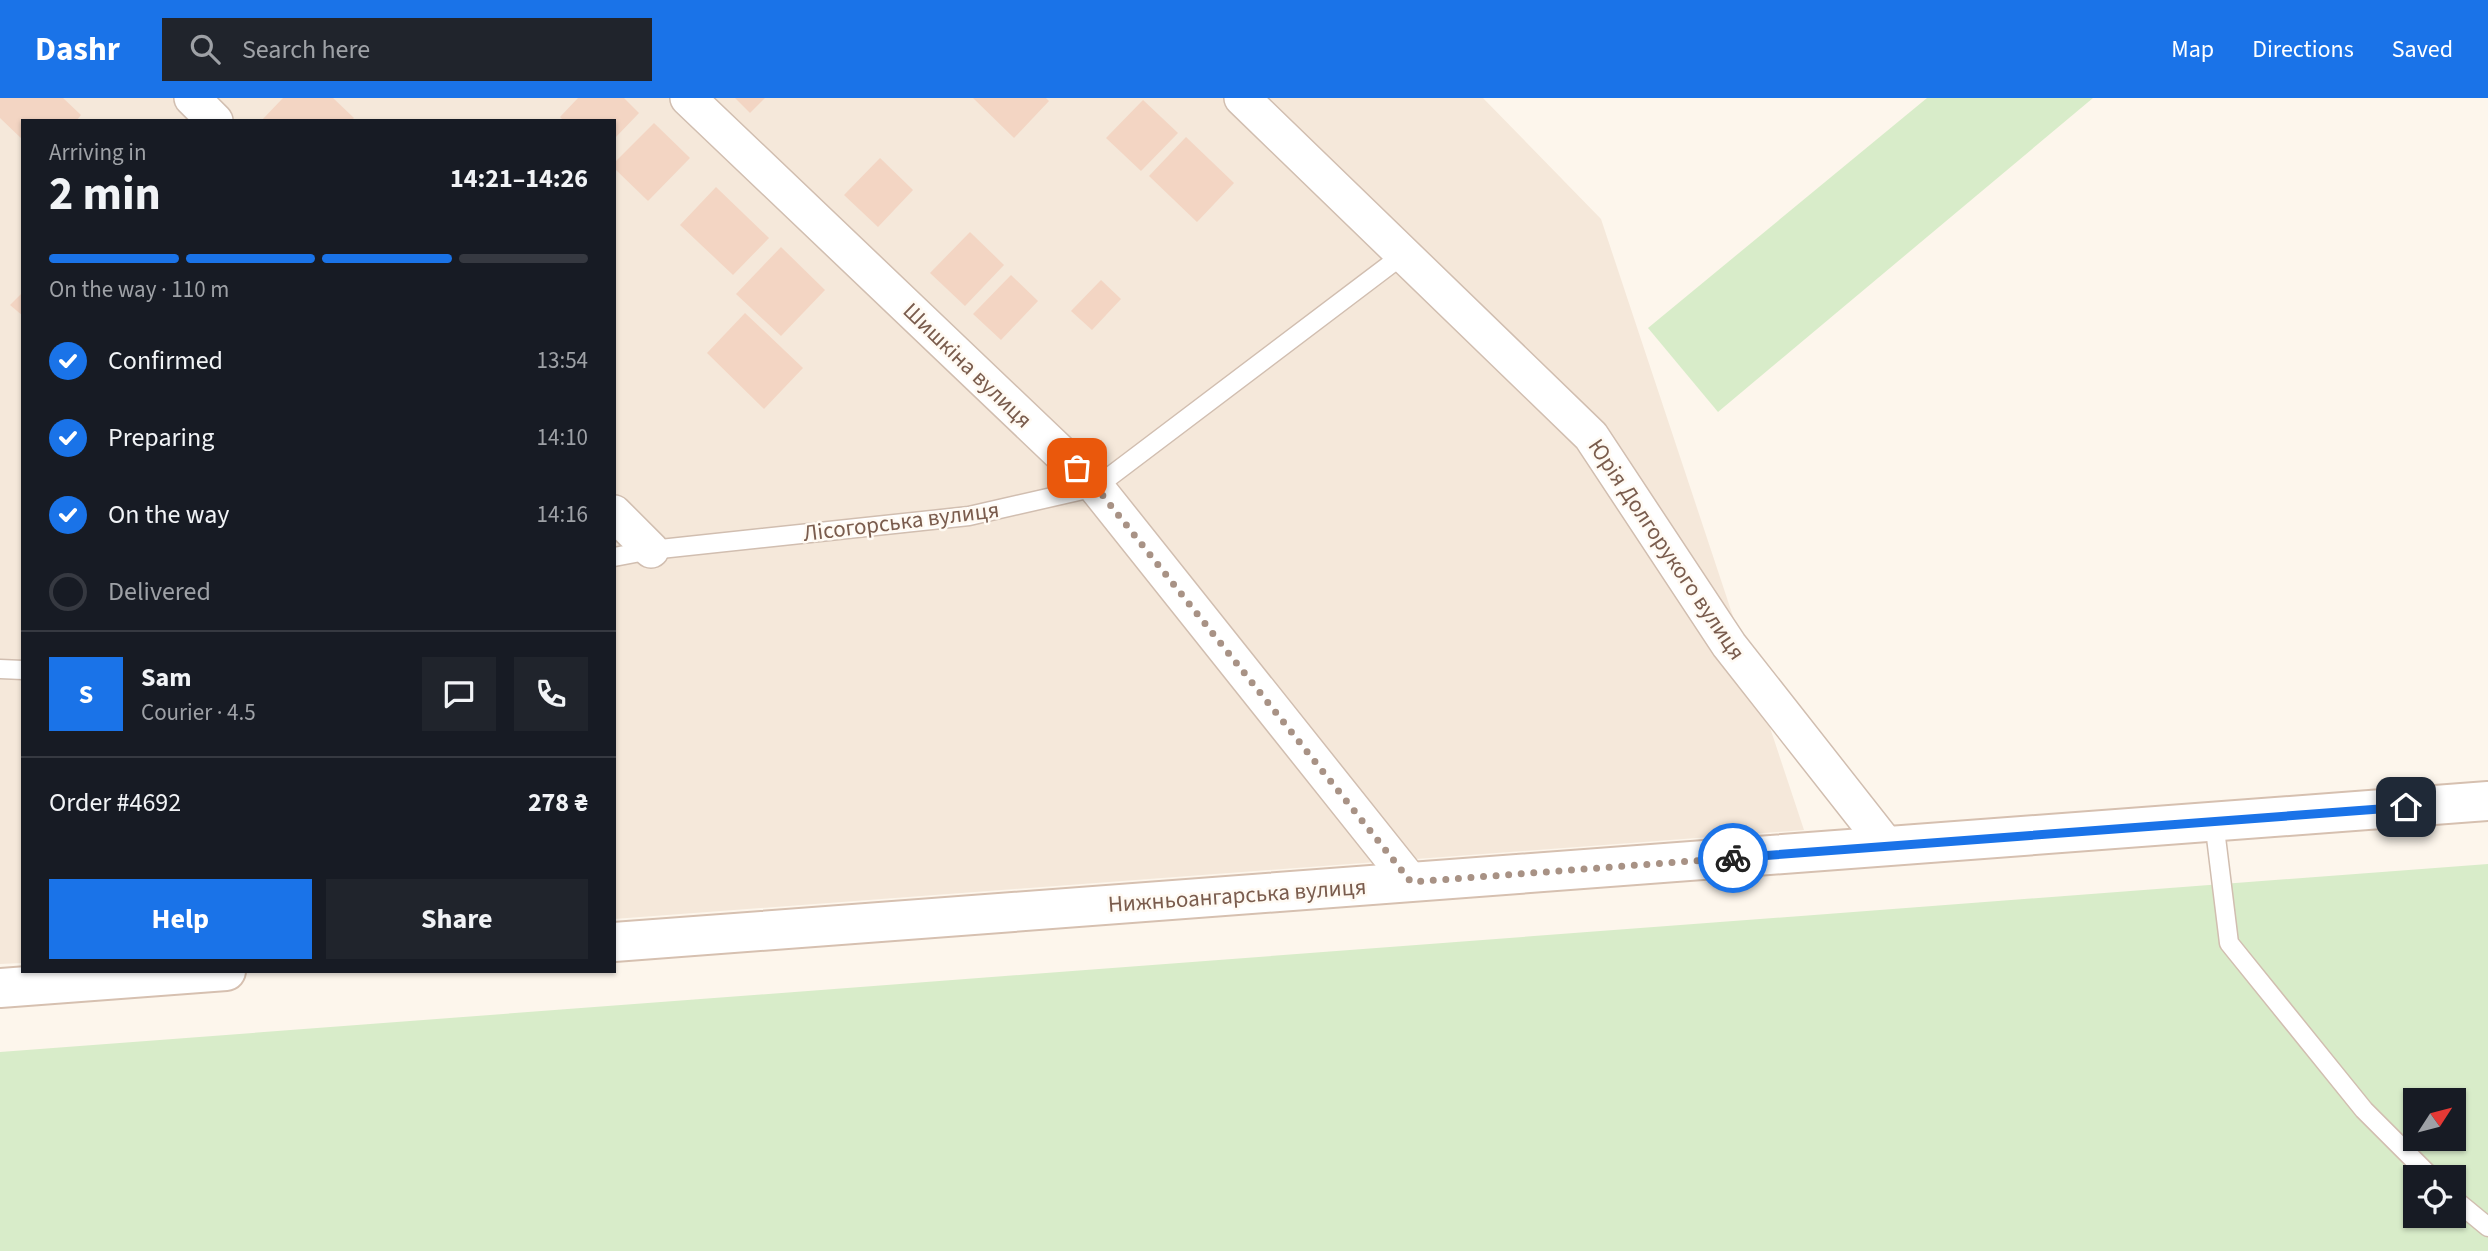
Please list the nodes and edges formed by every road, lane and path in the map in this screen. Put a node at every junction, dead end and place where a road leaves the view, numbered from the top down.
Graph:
1 (192, 98) edge
2 (688, 98) edge
3 (1242, 98) edge
4 (213, 119) edge
5 (1404, 254) junction
6 (1096, 487) junction
7 (616, 515) edge
8 (651, 550) junction
9 (616, 557) edge
10 (0, 669) edge
11 (21, 670) edge
12 (2488, 801) edge
13 (2214, 821) junction
14 (1888, 846) junction
15 (1411, 882) junction
16 (616, 942) edge
17 (199, 973) edge
18 (0, 988) edge
19 (2419, 1165) edge
20 (2466, 1209) edge
21 (2488, 1227) edge

1 - 4 street
2 - 6 street, Шишкіна вулиця
3 - 5 street, Юрія Долгорукого вулиця
5 - 6 lane, Лісогорська вулиця
5 - 14 street, Юрія Долгорукого вулиця
6 - 8 lane, Лісогорська вулиця
6 - 15 street, Шишкіна вулиця
7 - 8 street
8 - 9 lane, Лісогорська вулиця
10 - 11 lane
12 - 13 street, Нижньоангарська вулиця
13 - 14 street, Нижньоангарська вулиця
13 - 19 lane
14 - 15 street, Нижньоангарська вулиця
15 - 16 street, Нижньоангарська вулиця
17 - 18 street
20 - 21 lane

